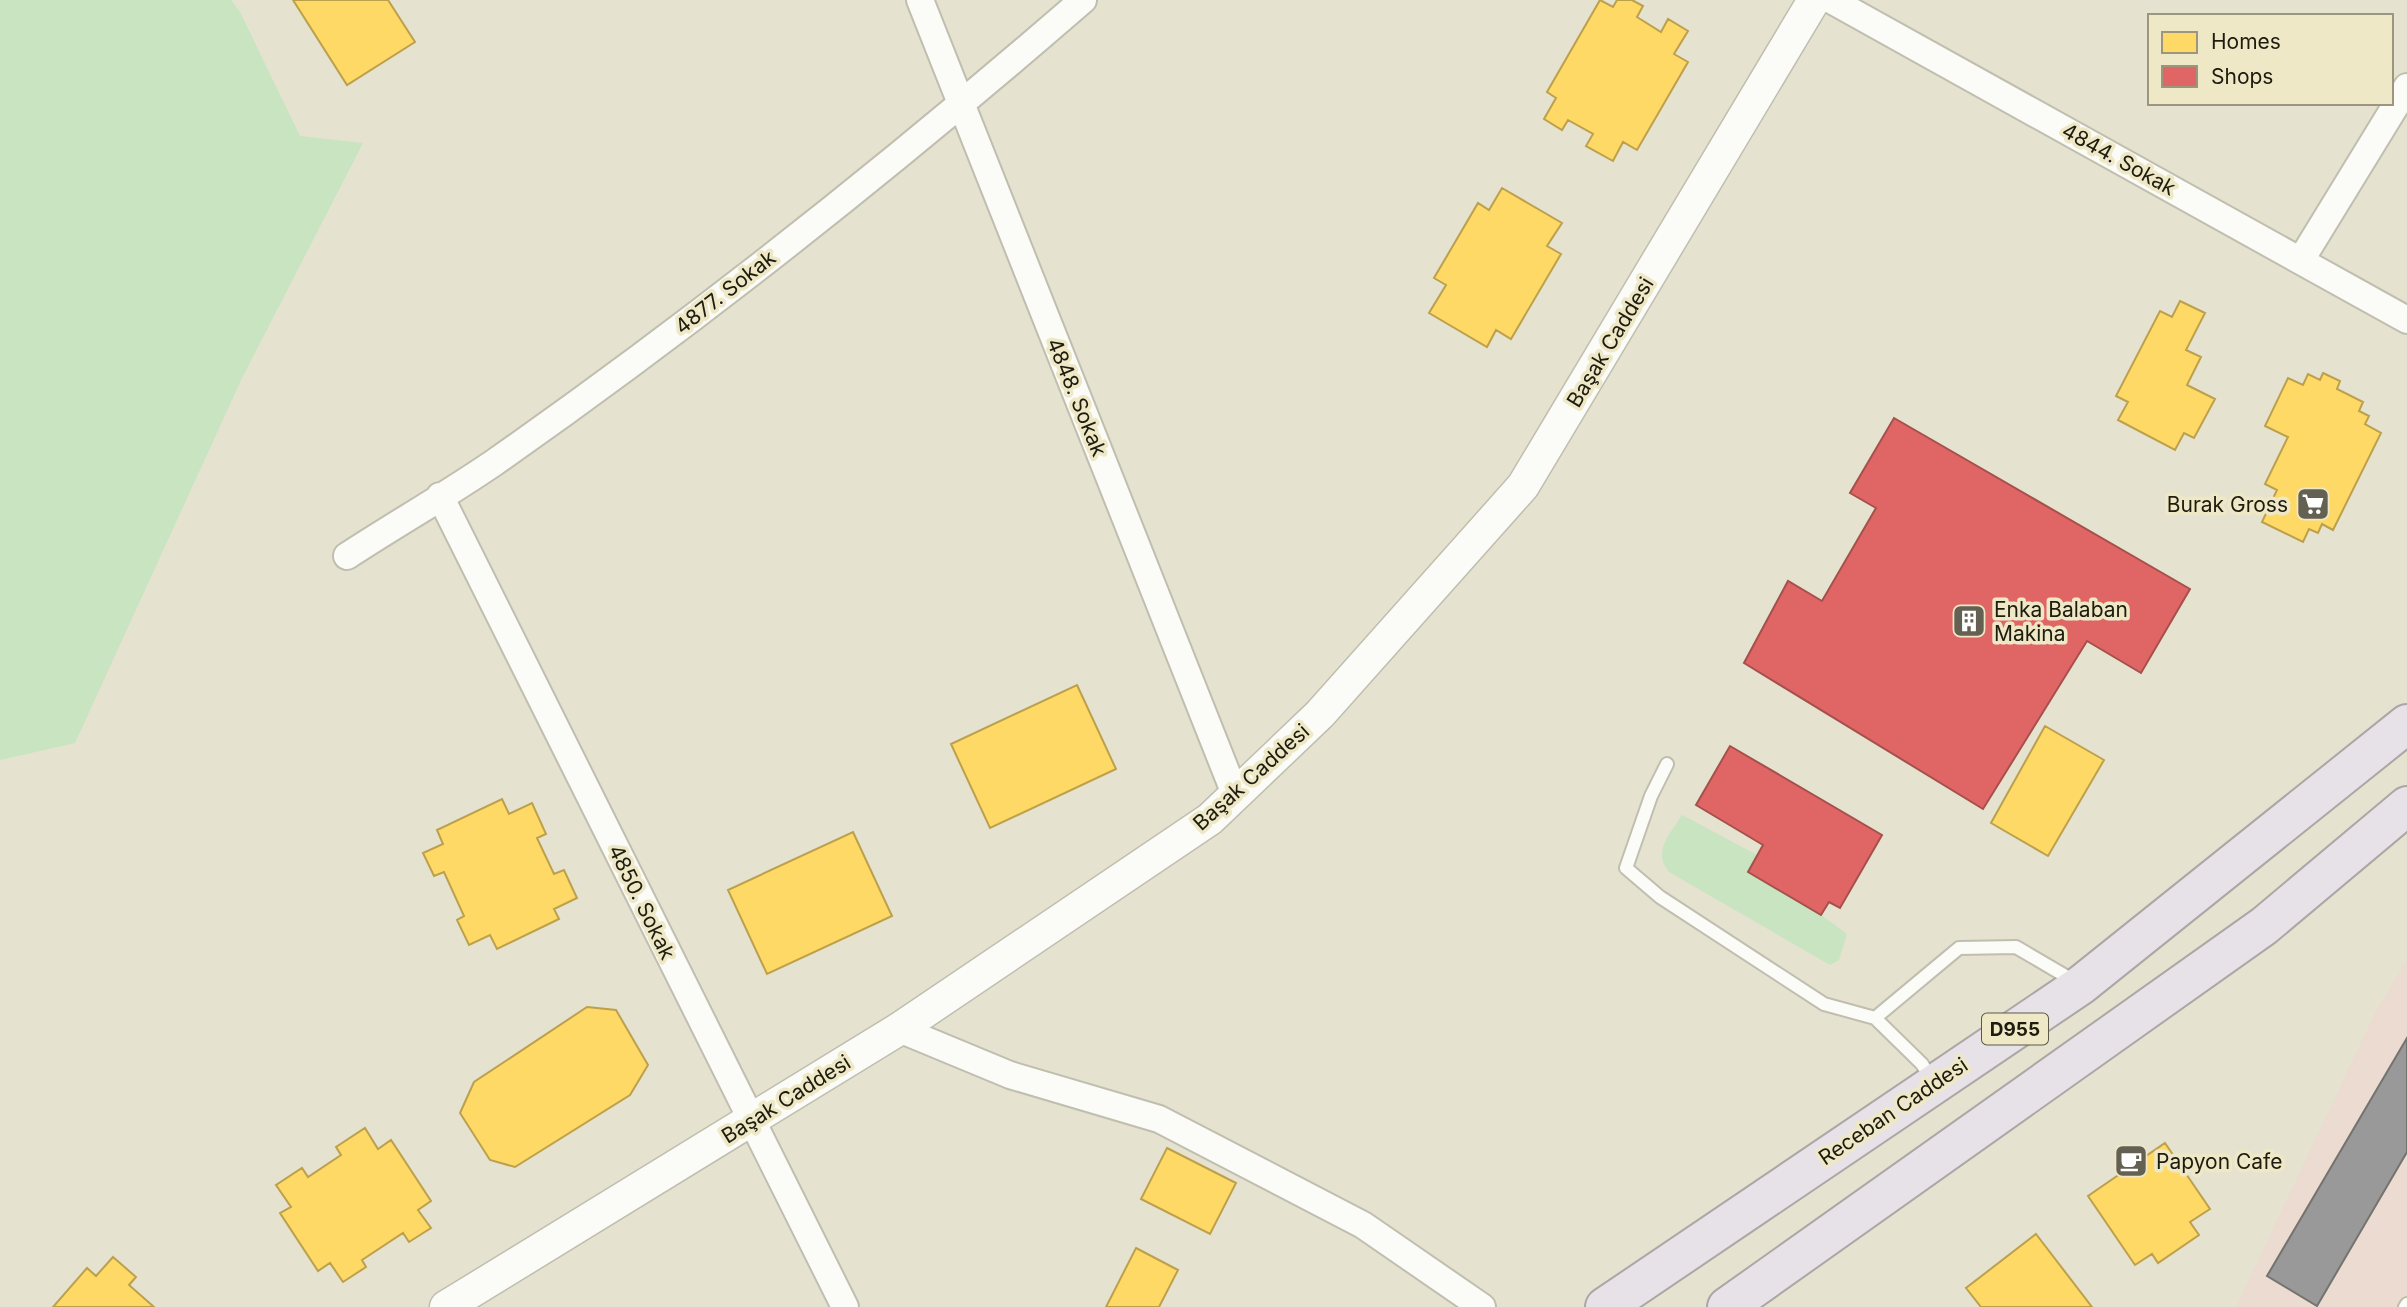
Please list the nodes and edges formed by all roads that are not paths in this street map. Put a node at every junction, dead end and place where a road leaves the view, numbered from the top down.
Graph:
1 (920, 0) edge
2 (1083, 0) edge
3 (1814, 0) edge
4 (1831, 0) edge
5 (2407, 87) edge
6 (961, 106) junction
7 (2301, 260) junction
8 (2407, 320) edge
9 (440, 496) junction
10 (347, 556) dead end
11 (2407, 724) edge
12 (1668, 764) dead end
13 (1235, 794) junction
14 (2407, 806) edge
15 (2081, 985) junction
16 (1875, 1018) junction
17 (899, 1029) junction
18 (1933, 1083) junction
19 (750, 1121) junction
20 (446, 1307) edge
21 (845, 1307) edge
22 (1482, 1307) edge
23 (1605, 1307) edge
24 (1727, 1307) edge

1 - 6 street, 4848. Sokak
2 - 6 street, 4877. Sokak
3 - 13 street, Başak Caddesi
4 - 7 street, 4844. Sokak
5 - 7 street
6 - 9 street, 4877. Sokak
6 - 13 street, 4848. Sokak
7 - 8 street, 4844. Sokak
9 - 10 street, 4877. Sokak
9 - 19 street, 4850. Sokak
11 - 15 highway, Receban Caddesi / D955
12 - 16 lane
13 - 17 street, Başak Caddesi
14 - 24 highway, D955
15 - 16 lane
15 - 18 highway, Receban Caddesi / D955
16 - 18 lane
17 - 19 street, Başak Caddesi
17 - 22 street
18 - 23 highway, Receban Caddesi / D955
19 - 20 street, Başak Caddesi
19 - 21 street, 4850. Sokak

